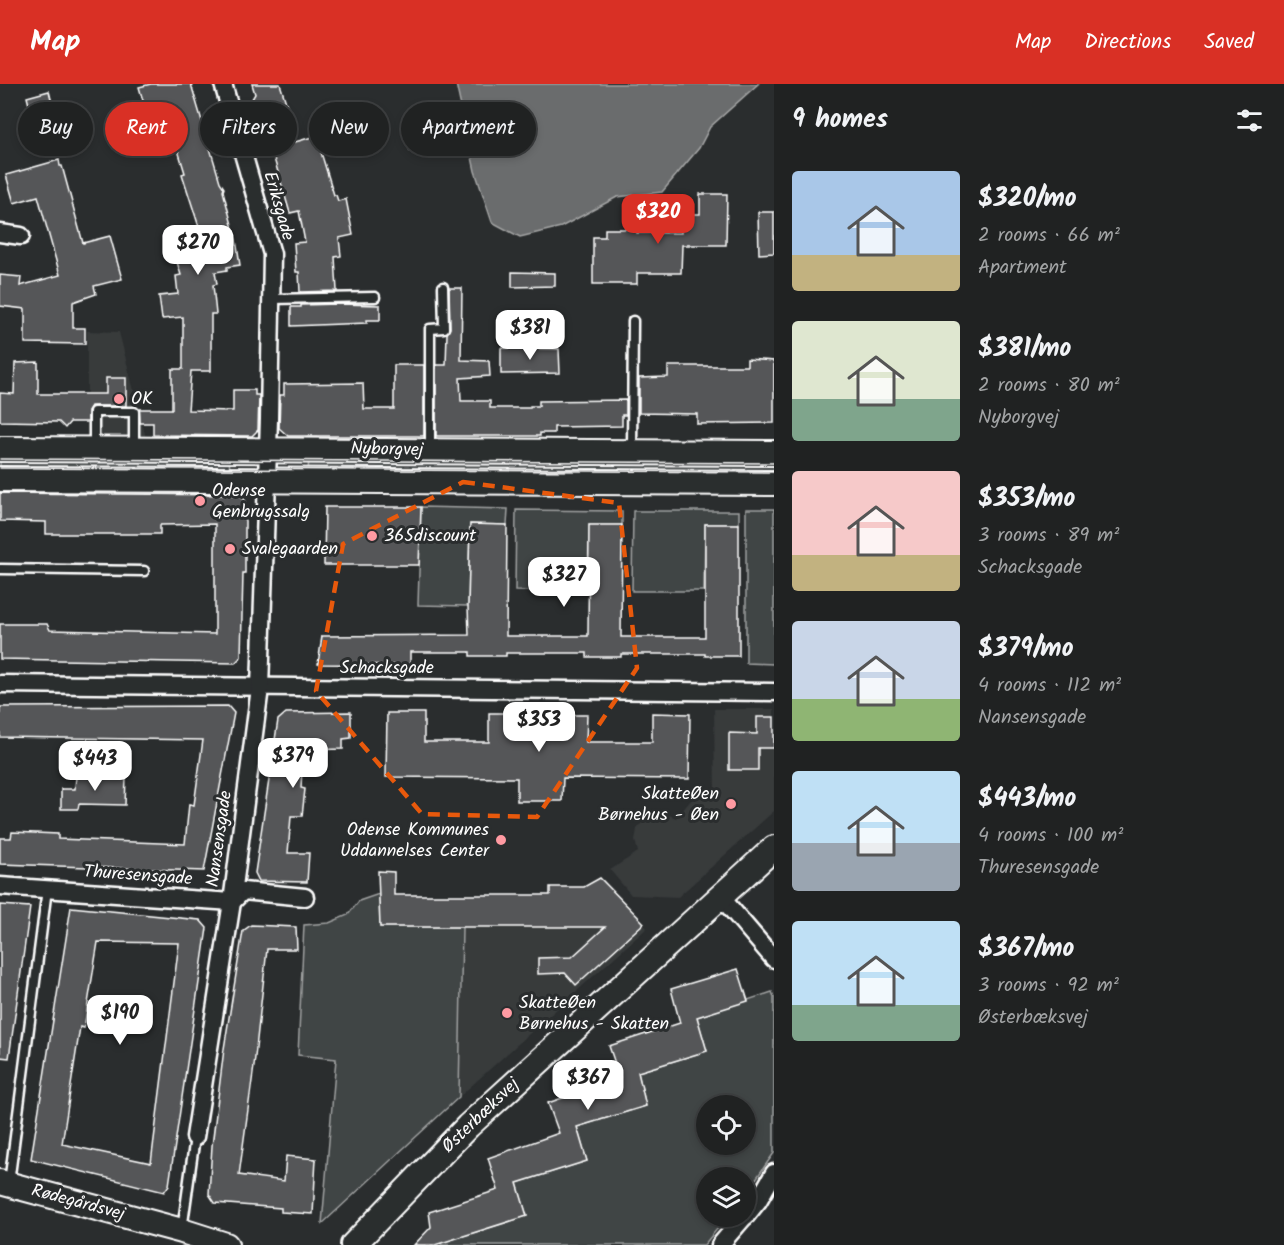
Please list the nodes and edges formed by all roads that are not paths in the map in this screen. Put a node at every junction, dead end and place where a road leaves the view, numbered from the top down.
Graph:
1 (223, 84) edge
2 (0, 232) edge
3 (21, 236) dead end
4 (443, 287) dead end
5 (375, 297) dead end
6 (271, 299) junction
7 (633, 321) dead end
8 (0, 449) edge
9 (268, 449) junction
10 (94, 450) junction
11 (134, 450) junction
12 (430, 451) junction
13 (632, 453) junction
14 (774, 453) edge
15 (0, 479) edge
16 (267, 481) junction
17 (774, 483) edge
18 (0, 569) edge
19 (144, 572) dead end
20 (0, 684) edge
21 (260, 688) junction
22 (774, 692) edge
23 (774, 848) edge
24 (0, 886) edge
25 (47, 889) junction
26 (305, 897) dead end
27 (721, 897) junction
28 (232, 902) junction
29 (774, 959) edge
30 (195, 1137) joint
31 (774, 1173) edge
32 (4, 1183) edge
33 (756, 1203) edge
34 (736, 1227) edge
35 (182, 1231) junction
36 (226, 1245) edge
37 (353, 1245) edge
38 (720, 1245) edge

1 - 6 street, Eriksgade
2 - 3 street
4 - 12 lane
5 - 6 lane
6 - 9 street, Eriksgade
7 - 13 lane
8 - 10 street, Nyborgvej
9 - 11 street, Nyborgvej
9 - 12 street, Nyborgvej
9 - 16 street, Nansensgade
10 - 11 street, Nyborgvej
10 - 11 lane
12 - 13 street, Nyborgvej
13 - 14 street, Nyborgvej
15 - 16 street, Nyborgvej
16 - 17 street, Nyborgvej
16 - 21 street, Nansensgade
18 - 19 lane
20 - 21 street, Schacksgade
21 - 22 street, Schacksgade
21 - 28 street, Nansensgade
23 - 27 street, Østerbæksvej
24 - 25 street, Thuresensgade
25 - 28 street, Thuresensgade
25 - 32 lane
26 - 28 street, Thuresensgade
27 - 29 street
27 - 37 street, Østerbæksvej
28 - 30 street, Nansensgade
30 - 35 lane, Nansensgade
31 - 33 street
32 - 35 street, Rødegårdsvej
34 - 38 street
35 - 36 street, Rødegårdsvej

